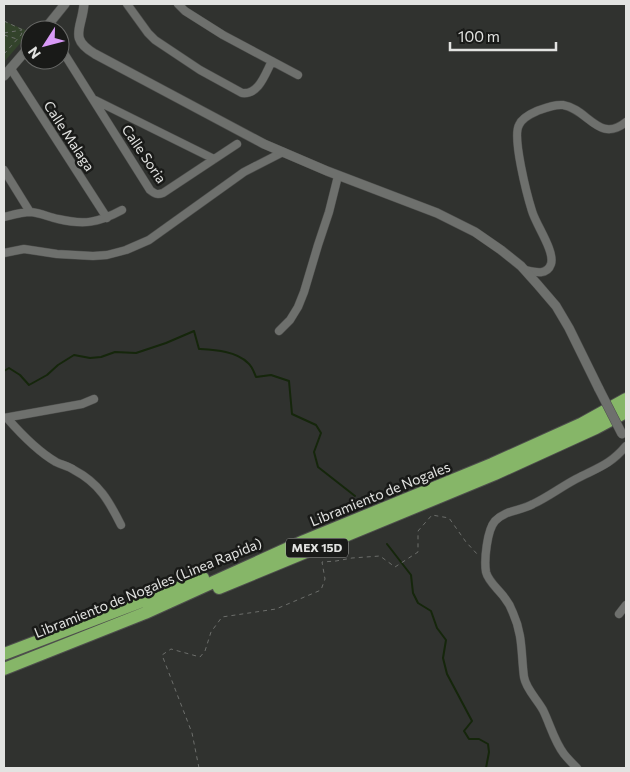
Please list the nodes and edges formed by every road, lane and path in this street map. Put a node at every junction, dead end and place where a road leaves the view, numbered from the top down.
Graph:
1 (66, 4) edge
2 (84, 4) edge
3 (126, 4) edge
4 (178, 4) edge
5 (54, 20) edge
6 (4, 21) edge
7 (20, 29) edge
8 (20, 30) edge
9 (4, 34) edge
10 (18, 39) joint
11 (4, 54) edge
12 (20, 54) edge
13 (272, 61) junction
14 (70, 62) edge
15 (10, 68) junction
16 (298, 75) dead end
17 (4, 76) edge
18 (93, 99) junction
19 (626, 122) edge
20 (237, 144) dead end
21 (283, 152) junction
22 (214, 159) junction
23 (4, 170) edge
24 (338, 176) junction
25 (122, 210) dead end
26 (30, 212) junction
27 (4, 217) edge
28 (107, 218) junction
29 (4, 253) edge
30 (524, 270) junction
31 (279, 332) dead end
32 (94, 399) dead end
33 (626, 399) edge
34 (626, 412) edge
35 (5, 418) edge
36 (624, 438) edge
37 (626, 446) edge
38 (120, 526) dead end
39 (304, 541) junction
40 (486, 562) junction
41 (626, 605) edge
42 (619, 614) dead end
43 (4, 654) edge
44 (4, 662) edge
45 (4, 669) edge
46 (4, 675) edge
47 (199, 768) edge
48 (577, 768) edge

1 - 5 street
2 - 21 street
3 - 13 street
4 - 13 street
6 - 7 path
8 - 9 path
9 - 10 path
10 - 11 path
12 - 15 street
13 - 16 street
14 - 18 street, Calle Soria
15 - 17 street
15 - 28 street, Calle Malaga
18 - 22 street
18 - 22 street, Calle Soria
19 - 30 street
20 - 22 street, Calle Soria
21 - 24 street
21 - 29 street
23 - 26 street
24 - 30 street
24 - 31 street
25 - 28 street
26 - 27 street
26 - 28 street
30 - 36 street, bridge
32 - 35 street
33 - 39 highway, Libramiento de Nogales / MEX 15D
34 - 46 highway, Libramiento de Nogales / MEX 15D
35 - 38 street
37 - 40 street
39 - 43 highway, MEX 15D
39 - 44 highway, Libramiento de Nogales (Linea Rapida) / MEX 15D
39 - 45 highway, Libramiento de Nogales / MEX 15D
40 - 47 path
40 - 48 street
41 - 42 street

